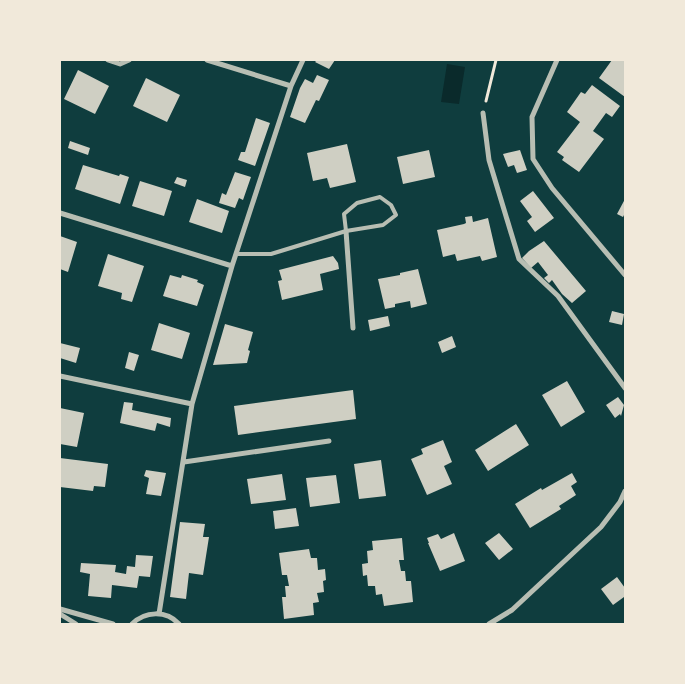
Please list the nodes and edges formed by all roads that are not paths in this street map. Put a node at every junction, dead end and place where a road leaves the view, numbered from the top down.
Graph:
1 (108, 60) edge
2 (128, 60) edge
3 (207, 60) edge
4 (303, 60) edge
5 (557, 60) edge
6 (291, 86) junction
7 (483, 113) road end
8 (60, 213) edge
9 (346, 232) junction
10 (236, 254) junction
11 (232, 266) junction
12 (625, 275) edge
13 (353, 328) dead end
14 (60, 376) edge
15 (625, 388) edge
16 (192, 404) junction
17 (329, 441) dead end
18 (184, 462) junction
19 (625, 491) edge
20 (60, 609) edge
21 (60, 614) edge
22 (159, 614) junction
23 (76, 624) edge
24 (112, 624) edge
25 (132, 624) edge
26 (179, 624) edge
27 (488, 624) edge

1 - 2 street
3 - 6 street
4 - 6 street
5 - 12 street
6 - 10 street
7 - 15 street
8 - 11 street
9 - 9 lane
9 - 10 lane
9 - 13 street
10 - 11 street
11 - 16 street
14 - 16 street
16 - 18 street
17 - 18 street
18 - 22 street
19 - 27 street
20 - 24 street
21 - 23 street
22 - 25 street
22 - 26 street

